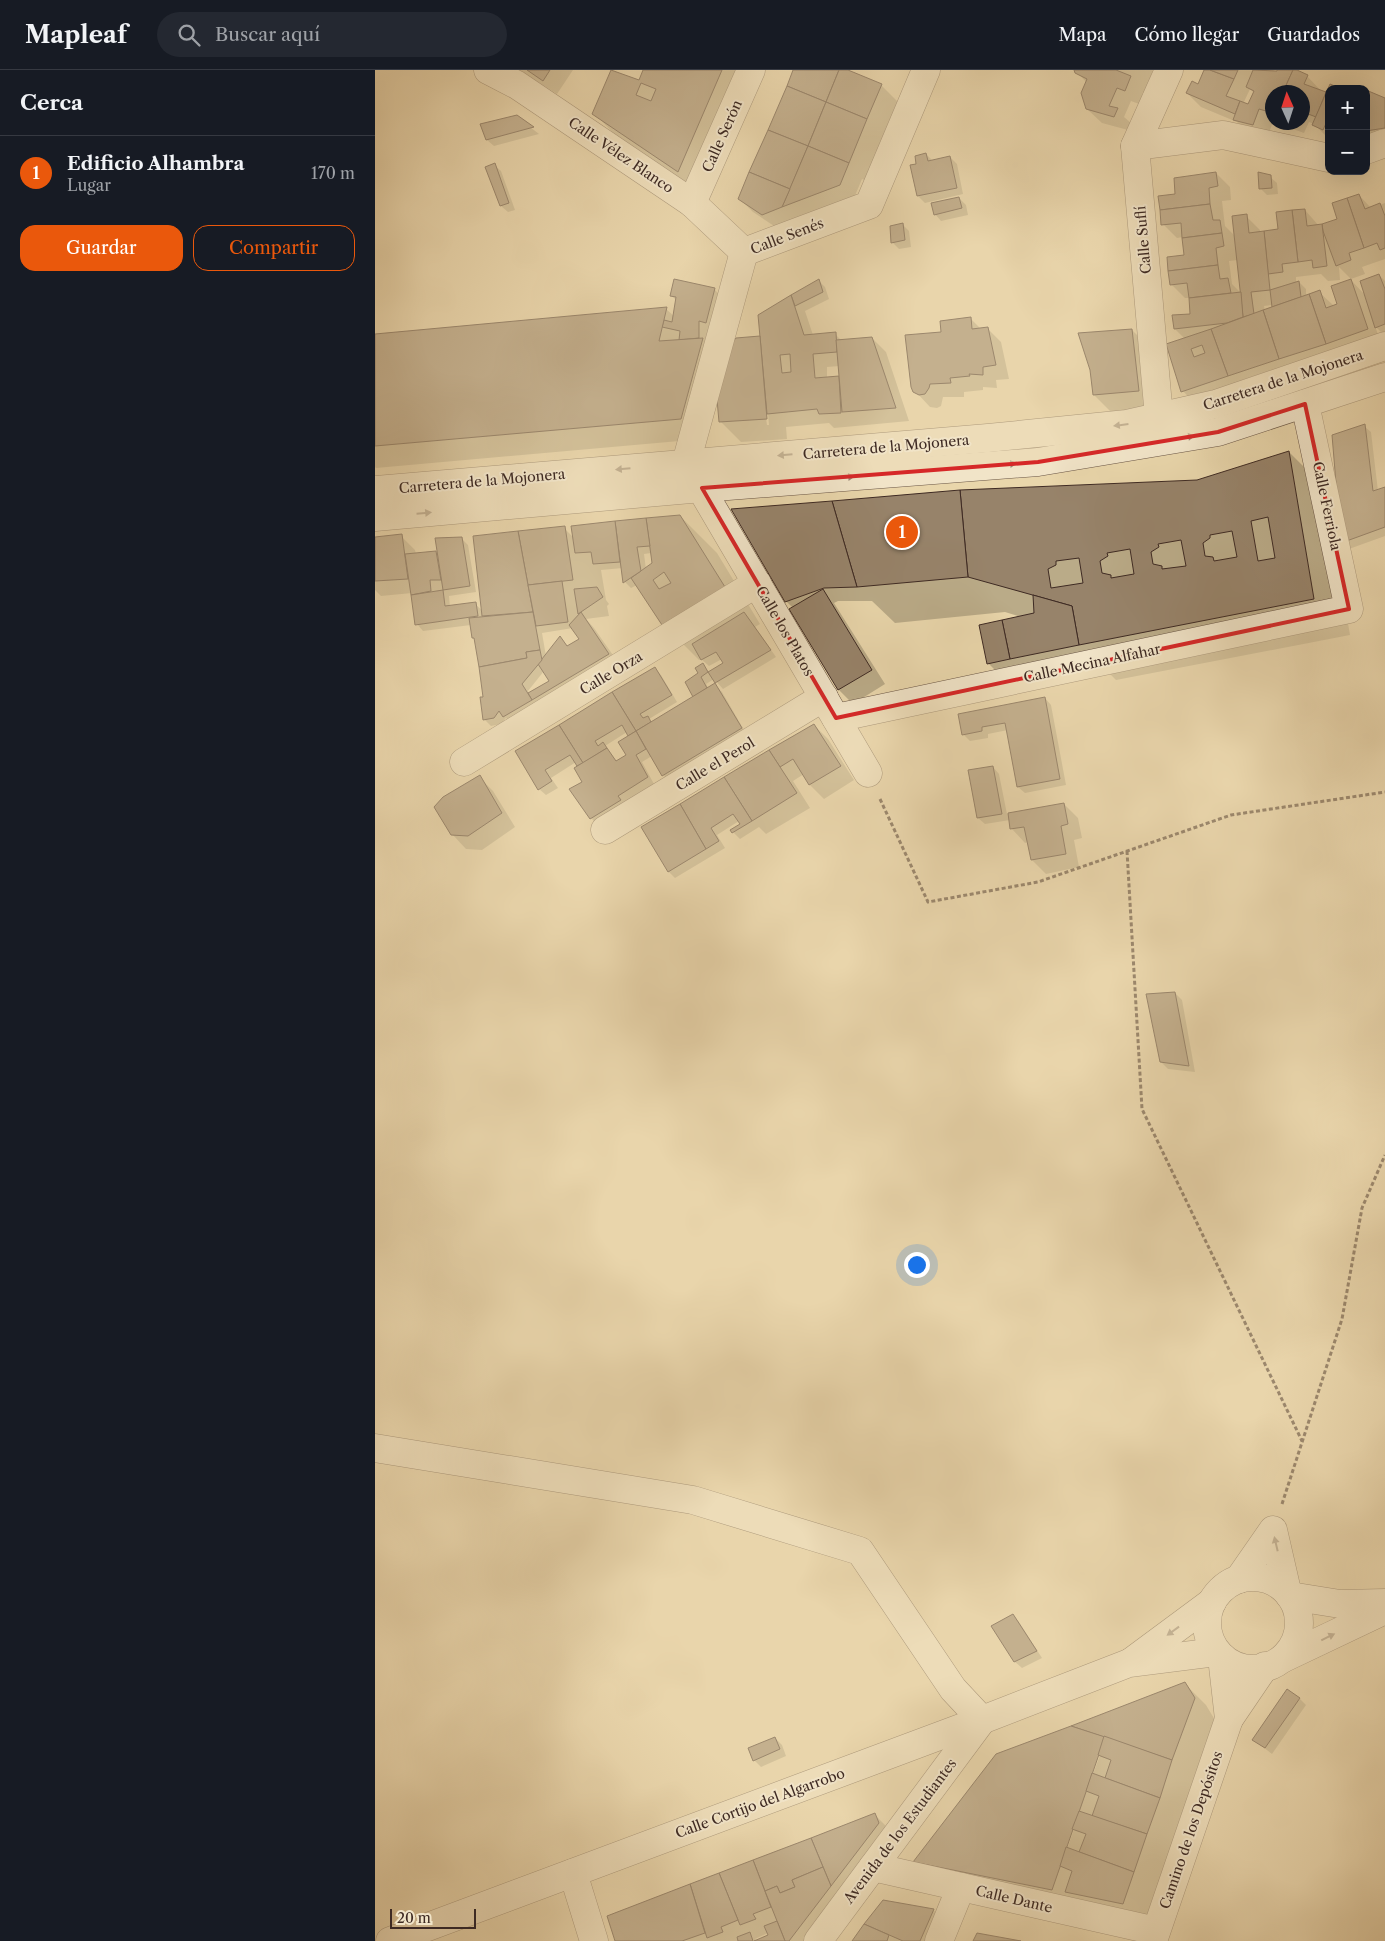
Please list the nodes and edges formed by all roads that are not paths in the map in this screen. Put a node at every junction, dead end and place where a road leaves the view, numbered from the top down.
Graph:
1 (488, 70) edge
2 (751, 70) edge
3 (925, 70) edge
4 (1169, 70) edge
5 (1385, 143) edge
6 (1135, 146) junction
7 (1370, 149) edge
8 (1325, 157) edge
9 (692, 203) junction
10 (744, 252) junction
11 (1385, 346) edge
12 (1385, 377) edge
13 (1305, 404) junction
14 (1159, 417) junction
15 (686, 463) junction
16 (701, 488) junction
17 (375, 490) edge
18 (375, 517) edge
19 (757, 583) junction
20 (1349, 609) joint
21 (830, 708) junction
22 (465, 762) dead end
23 (868, 773) road end
24 (605, 830) dead end
25 (375, 1448) edge
26 (1239, 1579) junction
27 (1289, 1594) junction
28 (1212, 1602) junction
29 (1385, 1603) edge
30 (1385, 1610) edge
31 (1219, 1655) junction
32 (1274, 1662) junction
33 (1129, 1663) junction
34 (1229, 1719) junction
35 (982, 1720) junction
36 (873, 1867) junction
37 (573, 1873) junction
38 (961, 1887) junction
39 (418, 1936) edge
40 (1154, 1936) edge
41 (389, 1941) edge
42 (594, 1941) edge
43 (818, 1941) edge
44 (939, 1941) edge

1 - 9 street, Calle Vélez Blanco
2 - 9 street, Calle Serón
3 - 10 street, Calle Senés
4 - 6 street, Calle Suflí
5 - 7 street
6 - 8 street
6 - 14 street, Calle Suflí
9 - 10 street, Calle Vélez Blanco
10 - 15 street, Calle Senés
11 - 14 street, Carretera de la Mojonera
12 - 13 street, Carretera de la Mojonera
16 -> 13 street, Carretera de la Mojonera
13 - 20 street, Calle Ferriola
14 -> 15 street, Carretera de la Mojonera
15 - 16 street
15 -> 17 street, Carretera de la Mojonera
18 -> 16 street, Carretera de la Mojonera
16 - 19 street, Calle los Platos
19 - 21 street, Calle los Platos
19 - 22 street, Calle Orza
20 - 21 street, Calle Mecina Alfahar
21 - 23 street, Calle los Platos
21 - 24 street, Calle el Perol
25 - 35 street
26 - 27 street
27 -> 26 street
26 - 28 street
27 - 29 street
27 - 32 street
28 - 31 street
28 -> 33 street, Calle Cortijo del Algarrobo
32 -> 30 street
31 - 32 street
31 - 33 street, Calle Cortijo del Algarrobo
31 - 34 street, Camino de los Depósitos
32 - 34 street, Camino de los Depósitos
33 - 35 street, Calle Cortijo del Algarrobo
34 - 40 street, Camino de los Depósitos
35 - 36 street, Avenida de los Estudiantes
35 - 37 street, Calle Cortijo del Algarrobo
36 - 38 street, Calle Dante
36 - 43 street, Avenida de los Estudiantes
37 - 39 street, Calle Cortijo del Algarrobo
37 - 42 street
38 - 40 street, Calle Dante
38 - 44 street
39 - 41 street, Calle Cortijo del Algarrobo

